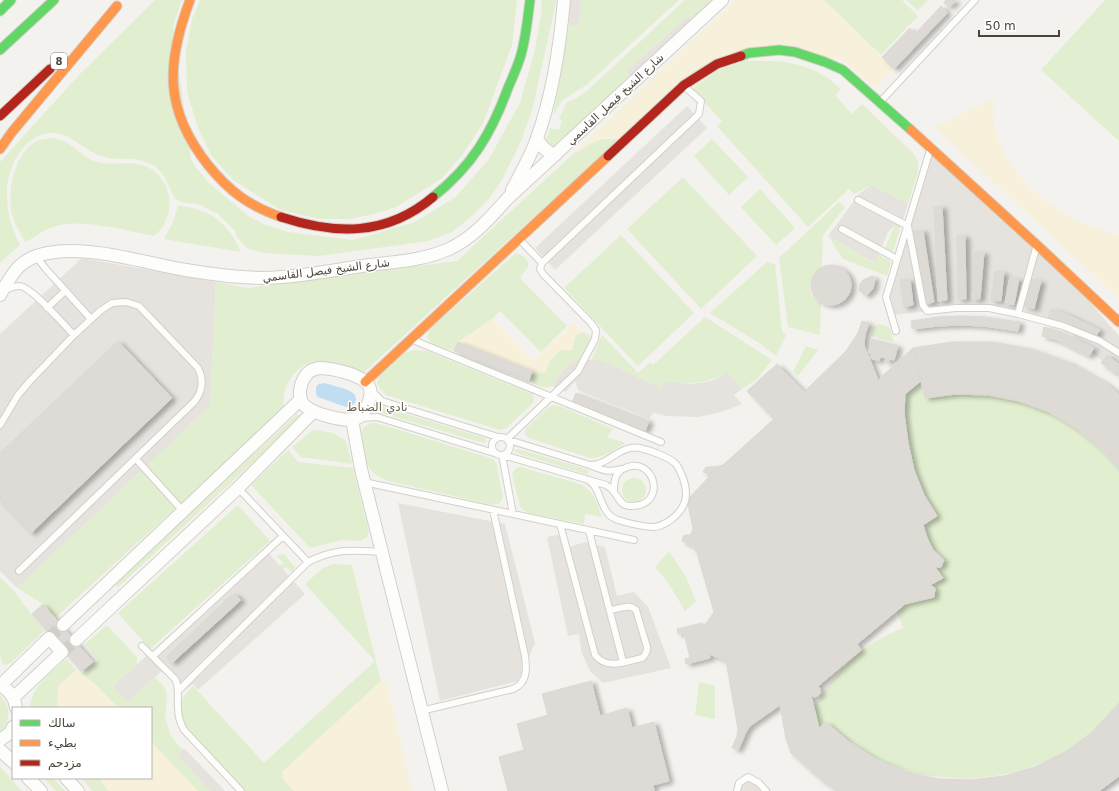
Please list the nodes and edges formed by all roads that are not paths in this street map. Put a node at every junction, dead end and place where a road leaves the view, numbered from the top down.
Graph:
1 (11, 0) edge
2 (54, 0) edge
3 (190, 0) edge
4 (530, 0) edge
5 (564, 0) edge
6 (722, 0) edge
7 (975, 0) edge
8 (120, 3) edge
9 (0, 11) edge
10 (0, 50) edge
11 (684, 85) junction
12 (880, 102) junction
13 (0, 116) edge
14 (537, 138) junction
15 (0, 149) edge
16 (931, 149) junction
17 (555, 155) junction
18 (508, 198) junction
19 (858, 200) dead end
20 (908, 226) junction
21 (842, 229) dead end
22 (519, 239) junction
23 (1037, 245) junction
24 (36, 256) junction
25 (897, 259) junction
26 (542, 263) junction
27 (65, 291) junction
28 (1, 293) edge
29 (47, 308) junction
30 (1018, 314) junction
31 (91, 319) junction
32 (1119, 322) edge
33 (896, 331) dead end
34 (74, 335) junction
35 (412, 339) junction
36 (1119, 353) edge
37 (367, 384) junction
38 (551, 397) junction
39 (300, 400) junction
40 (314, 411) junction
41 (354, 419) junction
42 (0, 425) edge
43 (498, 437) junction
44 (508, 440) junction
45 (661, 442) dead end
46 (494, 453) junction
47 (503, 455) junction
48 (136, 458) junction
49 (590, 465) junction
50 (622, 469) junction
51 (586, 479) junction
52 (364, 482) junction
53 (238, 488) junction
54 (614, 491) junction
55 (493, 510) junction
56 (183, 511) junction
57 (513, 514) junction
58 (560, 524) junction
59 (589, 531) junction
60 (283, 536) junction
61 (634, 540) dead end
62 (381, 552) junction
63 (308, 562) junction
64 (19, 571) dead end
65 (610, 610) junction
66 (63, 625) tunnel mouth
67 (76, 640) tunnel mouth
68 (142, 646) dead end
69 (153, 656) junction
70 (623, 662) junction
71 (0, 685) edge
72 (178, 691) junction
73 (15, 703) edge
74 (421, 711) junction
75 (12, 729) edge
76 (0, 740) edge
77 (0, 750) edge
78 (12, 761) edge
79 (29, 779) edge
80 (67, 779) edge
81 (41, 791) edge
82 (78, 791) edge
83 (241, 791) edge
84 (442, 791) edge
85 (737, 791) edge
86 (766, 791) edge

1 - 9 main road
2 - 10 main road
3 - 4 main road
5 - 14 street, شارع الشيخ فيصل القاسمي
6 - 17 street, شارع الشيخ فيصل القاسمي
7 - 12 lane
8 - 13 main road, 8
8 - 15 main road
11 - 12 main road
11 - 22 main road
11 - 26 lane
12 - 16 main road
14 - 17 street
14 - 18 street, شارع الشيخ فيصل القاسمي
16 - 20 lane
16 - 23 main road
17 - 18 street, شارع الشيخ فيصل القاسمي
18 - 24 street, شارع الشيخ فيصل القاسمي
19 - 20 lane
20 - 25 lane
20 - 30 lane
21 - 25 lane
22 - 26 lane
22 - 35 main road
23 - 30 lane
23 - 32 main road
24 - 27 lane
24 - 28 street, شارع الشيخ فيصل القاسمي
25 - 33 lane
26 - 38 lane
27 - 29 lane
27 - 31 lane
28 - 29 lane
29 - 34 lane
30 - 36 lane
31 - 34 lane
31 - 48 lane
34 - 42 lane
35 - 37 main road
35 - 38 lane
37 - 39 street
37 - 41 street
37 - 43 lane
38 - 44 lane
38 - 45 lane
39 - 40 street
39 - 56 street
40 - 41 street
40 - 53 street
41 - 46 lane
41 - 52 street
43 - 44 lane
43 - 46 lane
44 - 47 lane
44 - 49 lane
46 - 47 lane
47 - 51 lane
47 - 57 lane
48 - 56 lane
48 - 64 lane
49 - 50 lane
49 - 51 lane
50 - 54 lane
50 - 54 lane
51 - 54 lane
52 - 55 lane
52 - 62 street
53 - 60 lane
53 - 67 street
55 - 57 lane
55 - 74 lane
56 - 66 street
57 - 58 lane
58 - 59 lane
58 - 70 lane
59 - 61 lane
59 - 65 lane
60 - 63 lane
60 - 69 lane
62 - 63 lane
62 - 74 street
63 - 72 lane
65 - 70 lane
65 - 70 lane
68 - 69 lane
69 - 72 lane
71 - 73 street
71 - 73 street
72 - 83 lane
74 - 84 street
75 - 76 street
77 - 78 street
79 - 81 street
80 - 82 street
85 - 86 lane

